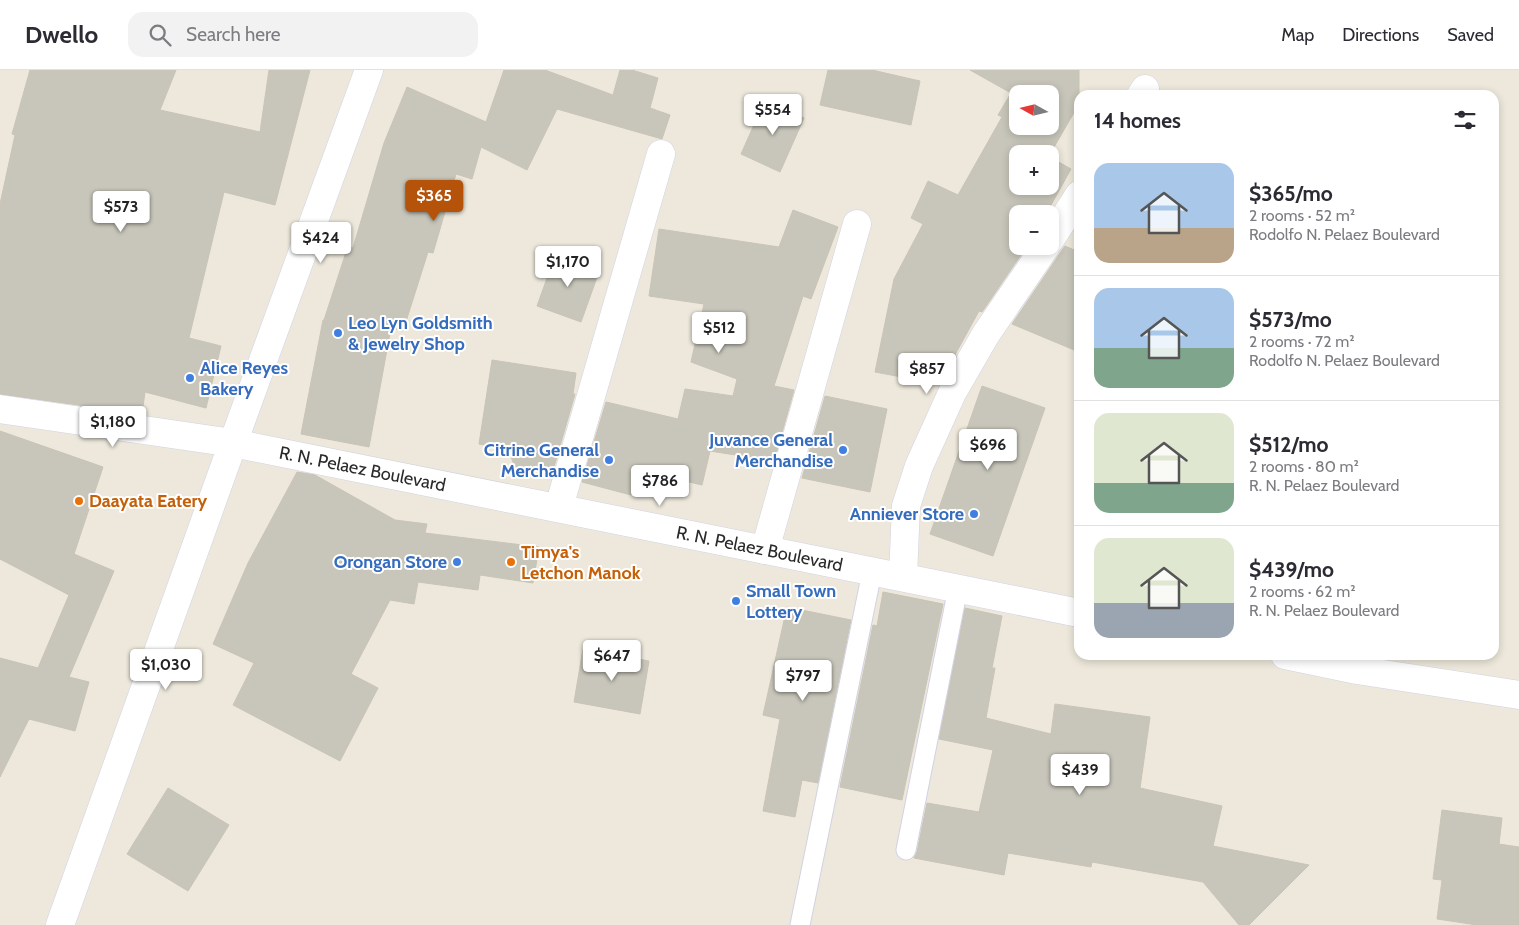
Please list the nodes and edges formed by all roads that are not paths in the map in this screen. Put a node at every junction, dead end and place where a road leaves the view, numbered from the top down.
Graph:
1 (369, 70) edge
2 (661, 154) dead end
3 (1074, 203) edge
4 (857, 224) dead end
5 (1059, 226) edge
6 (1040, 255) edge
7 (0, 409) edge
8 (233, 443) junction
9 (559, 507) junction
10 (765, 550) junction
11 (872, 572) junction
12 (903, 577) junction
13 (958, 588) junction
14 (1074, 612) edge
15 (1309, 660) edge
16 (1519, 695) edge
17 (906, 850) dead end
18 (60, 925) edge
19 (800, 925) edge

1 - 8 street
2 - 9 street
3 - 5 street
4 - 10 street
6 - 12 street
7 - 8 street, R. N. Pelaez Boulevard
8 - 9 street, R. N. Pelaez Boulevard
8 - 18 street
9 - 10 street, R. N. Pelaez Boulevard
10 - 11 street, R. N. Pelaez Boulevard
11 - 12 street, R. N. Pelaez Boulevard
11 - 19 lane
12 - 13 street, R. N. Pelaez Boulevard
13 - 14 street, R. N. Pelaez Boulevard
13 - 17 lane
15 - 16 street

